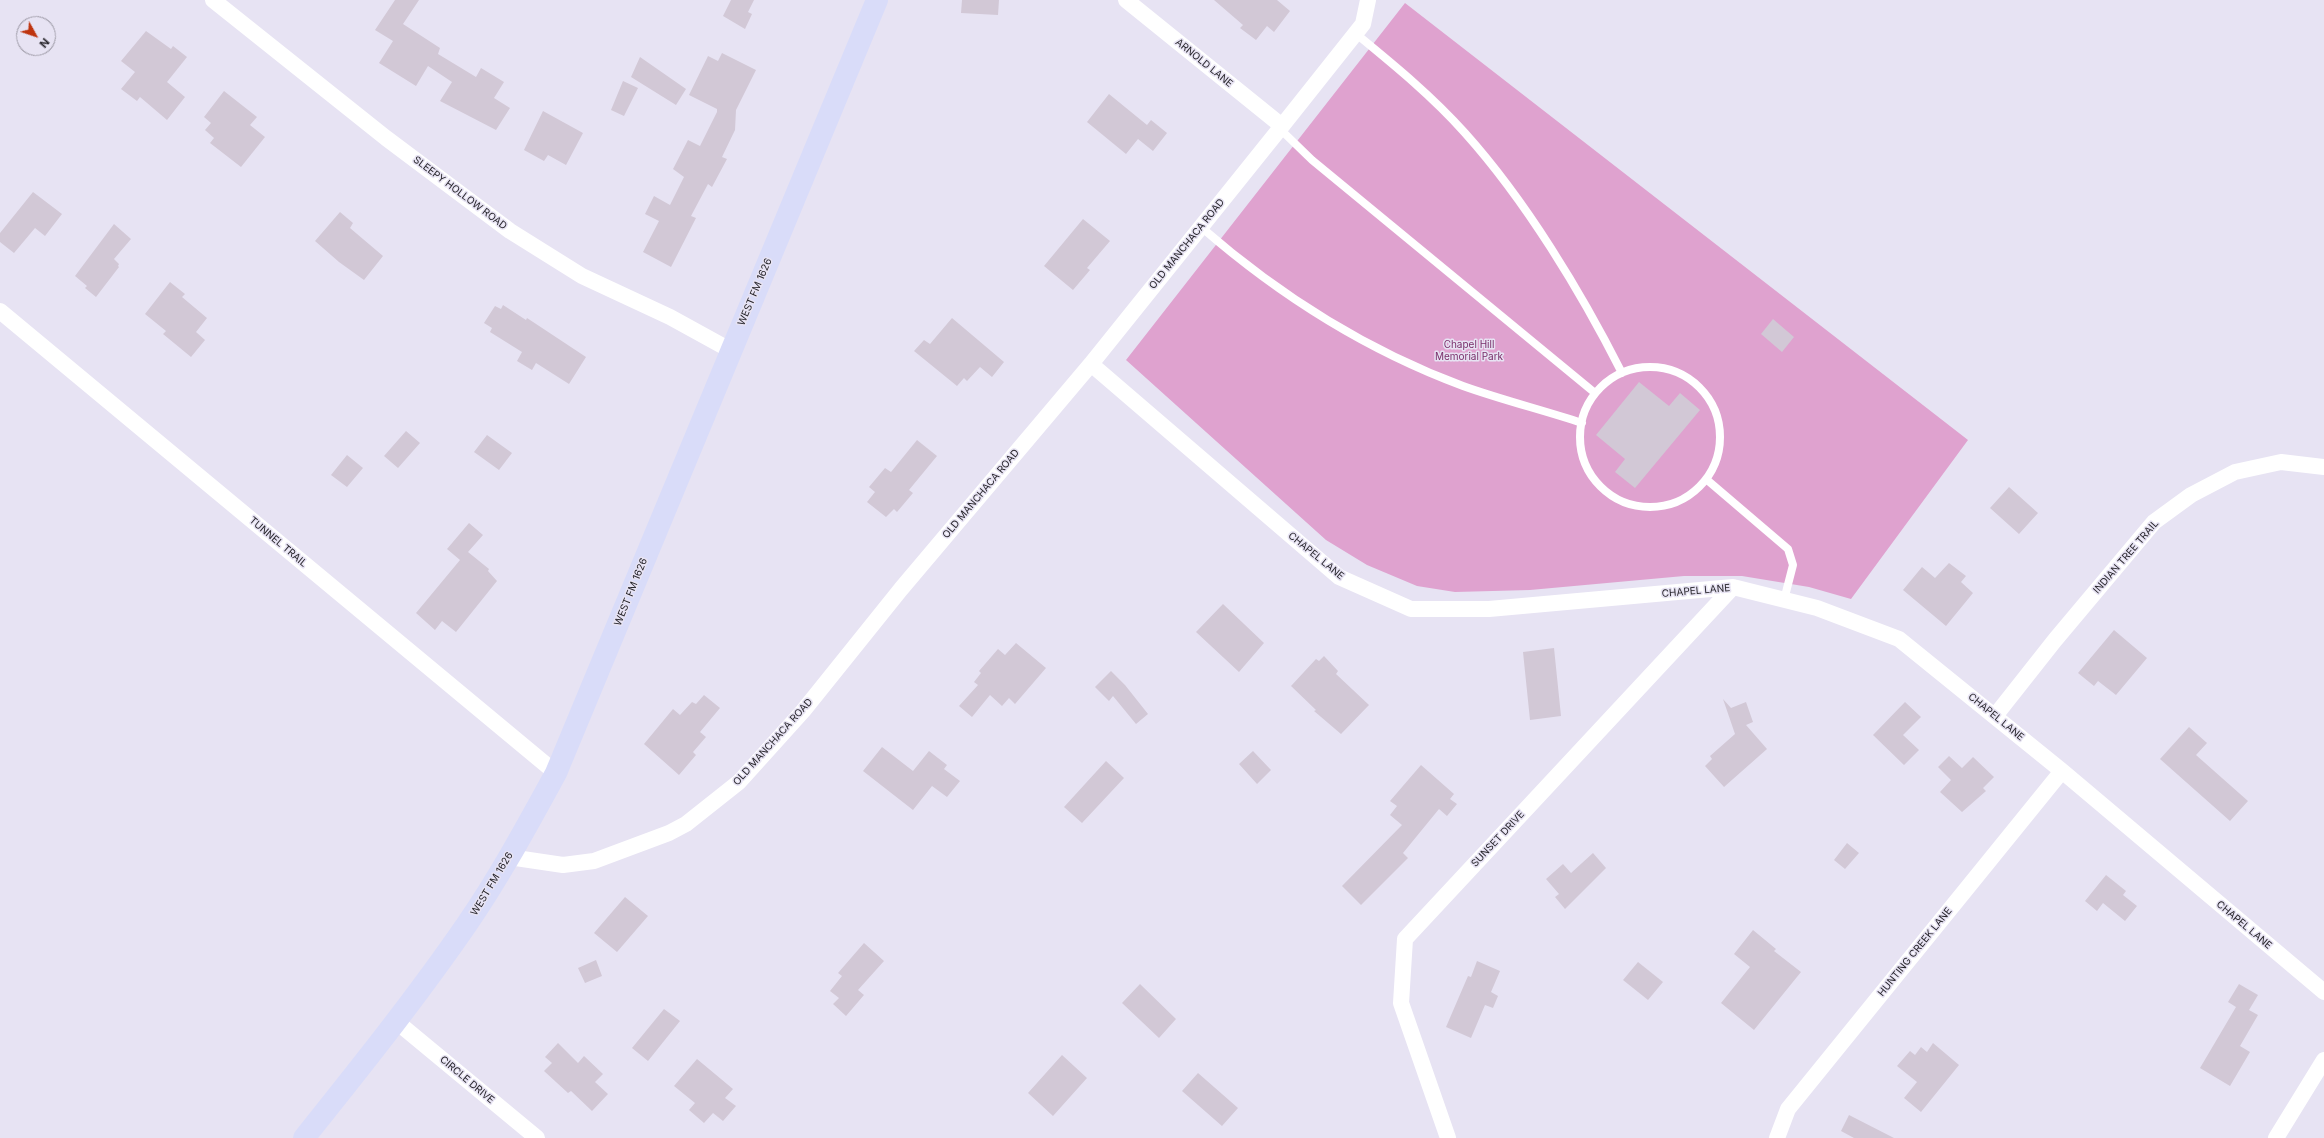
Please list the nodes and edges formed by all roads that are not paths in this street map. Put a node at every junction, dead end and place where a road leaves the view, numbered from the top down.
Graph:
1 (213, 0) edge
2 (877, 0) edge
3 (1126, 0) edge
4 (1368, 0) edge
5 (1355, 33) junction
6 (1281, 128) junction
7 (1201, 227) junction
8 (0, 311) edge
9 (730, 350) junction
10 (1091, 364) junction
11 (1622, 373) junction
12 (1595, 393) junction
13 (1582, 423) junction
14 (2324, 467) edge
15 (1706, 479) junction
16 (1733, 587) junction
17 (1784, 600) junction
18 (1995, 716) junction
19 (2062, 771) junction
20 (556, 773) junction
21 (509, 857) junction
22 (2324, 992) edge
23 (397, 1022) junction
24 (2324, 1060) edge
25 (304, 1138) edge
26 (537, 1138) edge
27 (1448, 1138) edge
28 (1777, 1138) edge
29 (2276, 1138) edge

1 - 9 street, SLEEPY HOLLOW ROAD
2 - 9 main road, WEST FM 1626
3 - 6 street, ARNOLD LANE
4 - 5 street, OLD MANCHACA ROAD
5 - 6 street, OLD MANCHACA ROAD
5 - 11 lane
6 - 7 street, OLD MANCHACA ROAD
6 - 12 lane
7 - 10 street, OLD MANCHACA ROAD
7 - 13 lane
8 - 20 street, TUNNEL TRAIL
9 - 20 main road, WEST FM 1626
10 - 16 street, CHAPEL LANE
10 - 21 street, OLD MANCHACA ROAD
11 - 12 lane
11 - 15 lane
12 - 13 lane
13 - 15 lane
14 - 18 street, INDIAN TREE TRAIL
15 - 17 lane
16 - 17 street, CHAPEL LANE
16 - 27 street, SUNSET DRIVE
17 - 18 street, CHAPEL LANE
18 - 19 street, CHAPEL LANE
19 - 22 street, CHAPEL LANE
19 - 28 street, HUNTING CREEK LANE
20 - 21 main road, WEST FM 1626
21 - 23 main road, WEST FM 1626
23 - 25 main road, WEST FM 1626
23 - 26 street, CIRCLE DRIVE
24 - 29 street

